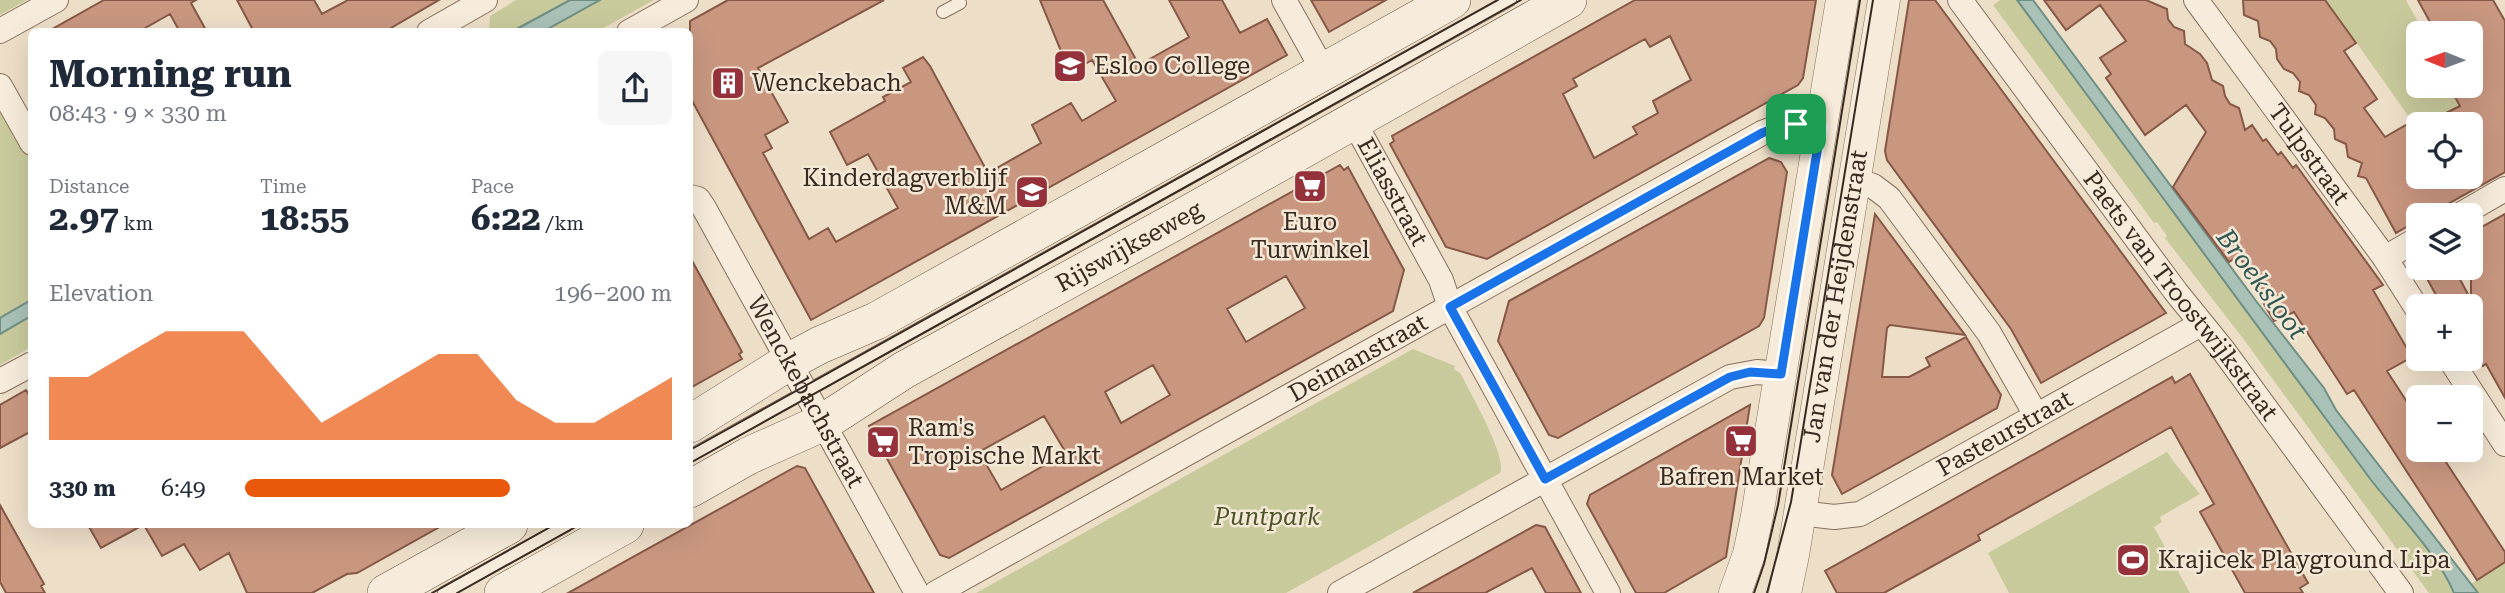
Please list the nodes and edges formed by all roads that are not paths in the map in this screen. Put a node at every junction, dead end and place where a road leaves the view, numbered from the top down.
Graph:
1 (56, 0) edge
2 (485, 0) edge
3 (686, 0) edge
4 (958, 0) edge
5 (1284, 0) edge
6 (1452, 0) edge
7 (1510, 0) edge
8 (1568, 0) edge
9 (1842, 0) edge
10 (1884, 0) edge
11 (1960, 0) edge
12 (2196, 0) edge
13 (943, 12) dead end
14 (459, 15) edge
15 (436, 28) edge
16 (636, 28) edge
17 (0, 31) edge
18 (1324, 72) junction
19 (0, 86) edge
20 (1821, 127) junction
21 (1357, 129) junction
22 (28, 136) edge
23 (1855, 180) junction
24 (2505, 189) edge
25 (693, 198) edge
26 (2481, 203) edge
27 (2406, 246) edge
28 (2385, 258) junction
29 (2408, 294) edge
30 (1450, 307) junction
31 (2201, 324) junction
32 (28, 366) edge
33 (2458, 371) edge
34 (1781, 374) junction
35 (0, 381) edge
36 (807, 391) junction
37 (2036, 415) junction
38 (693, 423) edge
39 (2505, 444) edge
40 (693, 454) edge
41 (1545, 479) junction
42 (693, 487) edge
43 (1800, 513) junction
44 (504, 528) edge
45 (562, 528) edge
46 (620, 528) edge
47 (386, 593) edge
48 (444, 593) edge
49 (503, 593) edge
50 (917, 593) edge
51 (936, 593) edge
52 (1340, 593) edge
53 (1608, 593) edge
54 (1735, 593) edge
55 (1785, 593) edge
56 (2401, 593) edge

1 - 17 street
2 - 14 street
3 - 16 street
4 - 13 lane
5 - 18 street
6 - 18 main road, Rijswijkseweg
7 - 36 lane, Rijswijkseweg
8 - 21 main road, Rijswijkseweg
9 - 20 street, Jan van der Heijdenstraat
10 - 23 street, Jan van der Heijdenstraat
11 - 31 street, Paets van Troostwijkstraat
12 - 28 street, Tulpstraat
14 - 15 street
18 - 36 main road, Rijswijkseweg
19 - 22 street
20 - 30 street, Deimanstraat
20 - 34 street, Jan van der Heijdenstraat
21 - 30 street, Eliasstraat
21 - 36 main road, Rijswijkseweg
23 - 37 street
23 - 43 street, Jan van der Heijdenstraat
24 - 26 street
25 - 36 street, Wenckebachstraat
27 - 28 street
28 - 29 street, Tulpstraat
30 - 41 street
30 - 51 street, Deimanstraat
31 - 37 street, Pasteurstraat
31 - 56 street, Paets van Troostwijkstraat
32 - 35 street
33 - 39 street
34 - 41 street
34 - 54 street, Jan van der Heijdenstraat
36 - 38 main road, Rijswijkseweg
36 - 40 lane, Rijswijkseweg
36 - 42 main road, Rijswijkseweg
36 - 50 street, Wenckebachstraat
37 - 43 street, Pasteurstraat
41 - 52 street
41 - 53 street
43 - 55 street, Jan van der Heijdenstraat
44 - 47 main road
45 - 48 lane
46 - 49 main road

